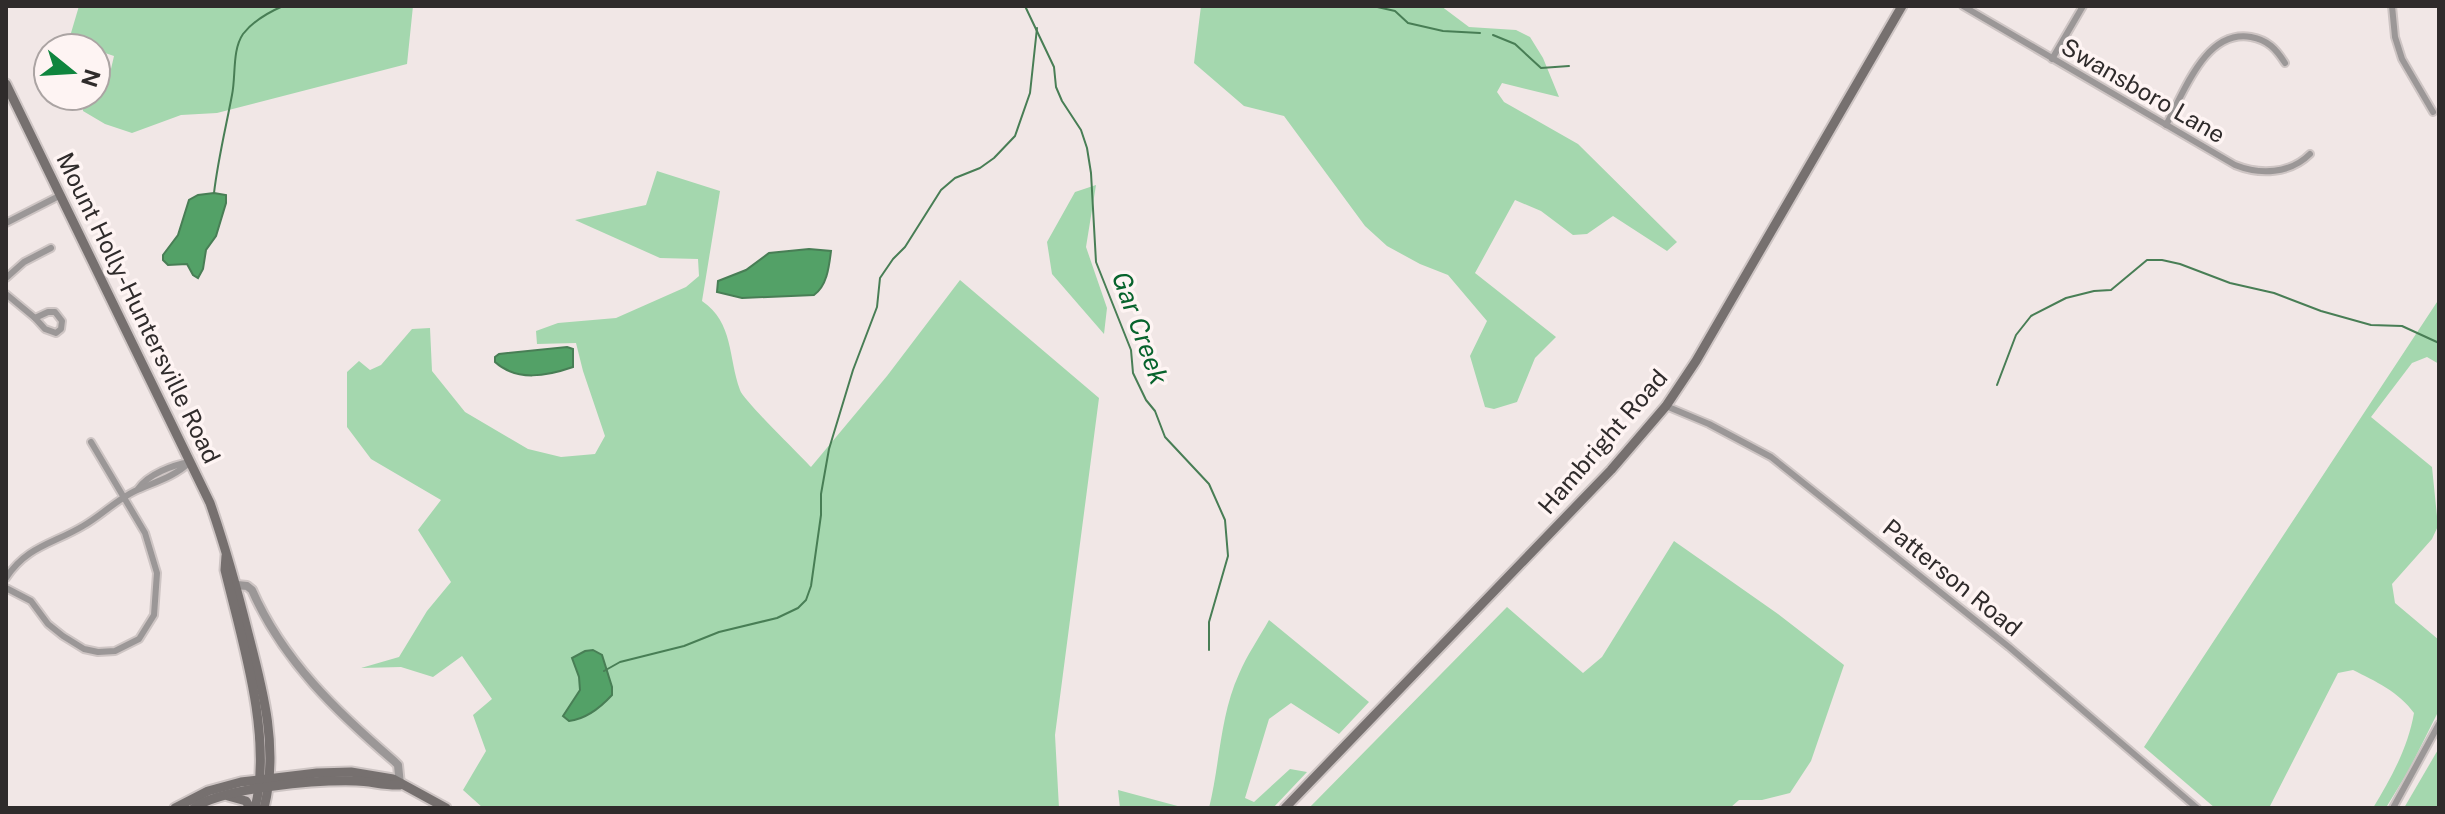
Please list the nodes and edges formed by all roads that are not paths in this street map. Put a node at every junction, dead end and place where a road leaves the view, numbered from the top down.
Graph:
1 (1902, 6) edge
2 (1963, 6) edge
3 (2083, 6) edge
4 (2392, 6) edge
5 (2052, 59) junction
6 (2285, 63) dead end
7 (6, 84) edge
8 (2433, 112) dead end
9 (2166, 125) junction
10 (2310, 154) dead end
11 (61, 195) junction
12 (6, 211) edge
13 (8, 221) edge
14 (51, 248) dead end
15 (6, 278) edge
16 (6, 294) edge
17 (35, 318) dead end
18 (1666, 406) junction
19 (91, 442) dead end
20 (190, 462) junction
21 (122, 498) junction
22 (225, 553) junction
23 (6, 578) edge
24 (237, 585) junction
25 (6, 588) edge
26 (2439, 724) edge
27 (264, 783) junction
28 (400, 785) junction
29 (225, 795) junction
30 (175, 808) edge
31 (194, 808) edge
32 (252, 808) edge
33 (264, 808) edge
34 (446, 808) edge
35 (1285, 808) edge
36 (2197, 808) edge
37 (2393, 808) edge

1 - 18 main road, Hambright Road
2 - 5 street, Swansboro Lane
3 - 5 street
4 - 8 street
5 - 9 street, Swansboro Lane
6 - 9 street
7 - 11 main road, Mount Holly-Huntersville Road
9 - 10 street, Swansboro Lane
11 - 13 street
11 - 20 main road, Mount Holly-Huntersville Road
12 - 13 street
14 - 15 street
16 - 17 street
18 - 35 main road, Hambright Road
18 - 36 street, Patterson Road
19 - 21 street
20 - 21 street
20 - 22 main road, Mount Holly-Huntersville Road
21 - 23 street
21 - 25 street
22 - 24 main road, Mount Holly-Huntersville Road
22 - 27 main road, Mount Holly-Huntersville Road
24 - 27 main road, Mount Holly-Huntersville Road
24 - 28 street
26 - 37 street
27 - 28 main road
27 - 29 main road
27 - 30 main road
27 - 32 main road
27 - 33 main road
28 - 34 main road
29 - 31 main road
29 - 32 main road

